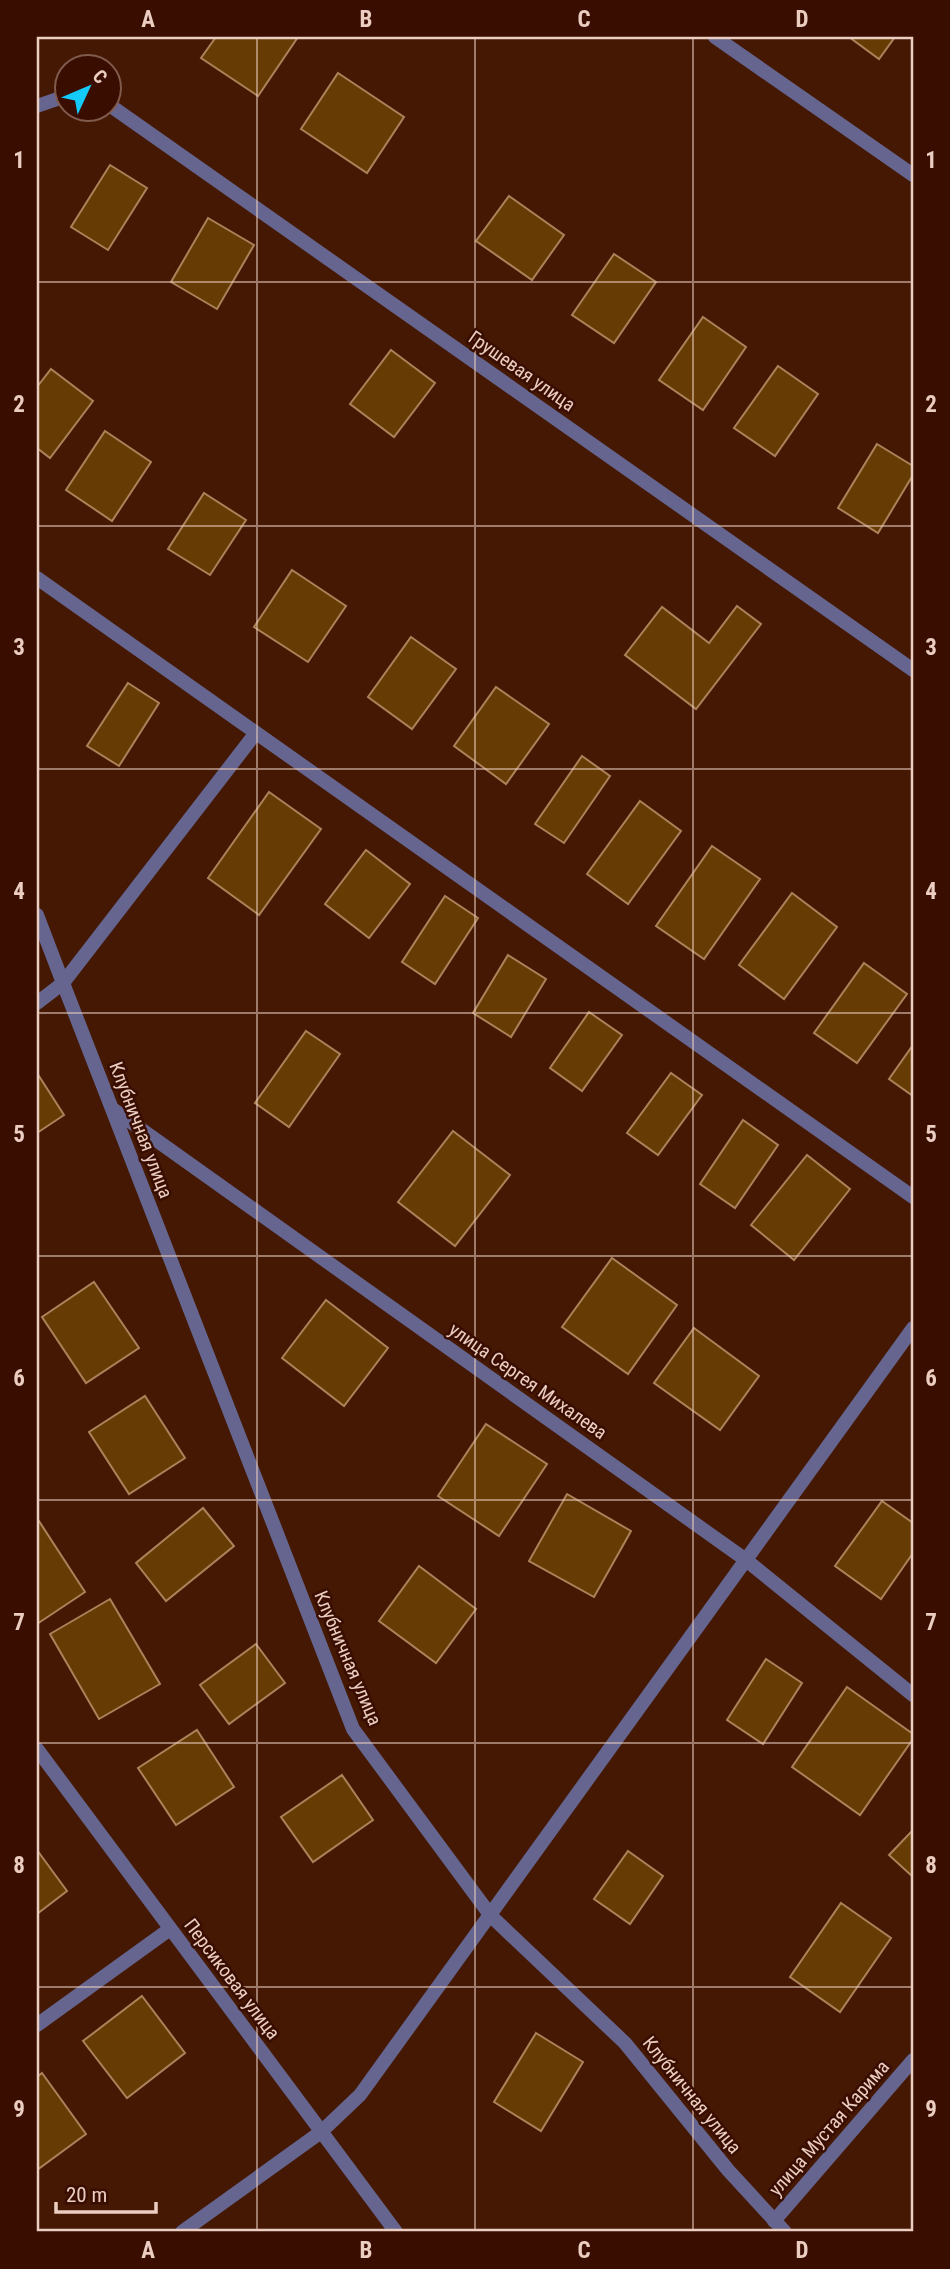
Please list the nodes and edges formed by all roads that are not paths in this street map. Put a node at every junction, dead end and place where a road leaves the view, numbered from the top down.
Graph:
1 (715, 37) edge
2 (122, 113) edge
3 (913, 176) edge
4 (37, 578) edge
5 (913, 670) edge
6 (255, 734) junction
7 (37, 915) edge
8 (63, 983) junction
9 (37, 1003) edge
10 (112, 1109) junction
11 (913, 1197) edge
12 (913, 1328) edge
13 (746, 1560) junction
14 (913, 1695) edge
15 (37, 1749) edge
16 (491, 1916) junction
17 (170, 1929) junction
18 (37, 2025) edge
19 (913, 2060) edge
20 (321, 2132) junction
21 (774, 2221) junction
22 (182, 2232) edge
23 (396, 2232) edge
24 (785, 2232) edge

1 - 3 street
2 - 5 street, Грушевая улица
4 - 6 street
6 - 8 street
6 - 11 street
7 - 8 street, Клубничная улица
8 - 9 street
8 - 10 street, Клубничная улица
10 - 13 street, улица Сергея Михалева
10 - 16 street, Клубничная улица
12 - 13 street
13 - 14 street, улица Сергея Михалева
13 - 16 street
15 - 17 street, Персиковая улица
16 - 20 street
16 - 21 street, Клубничная улица
17 - 18 street
17 - 20 street, Персиковая улица
19 - 21 street, улица Мустая Карима
20 - 22 street
20 - 23 street, Персиковая улица
21 - 24 street, Клубничная улица

